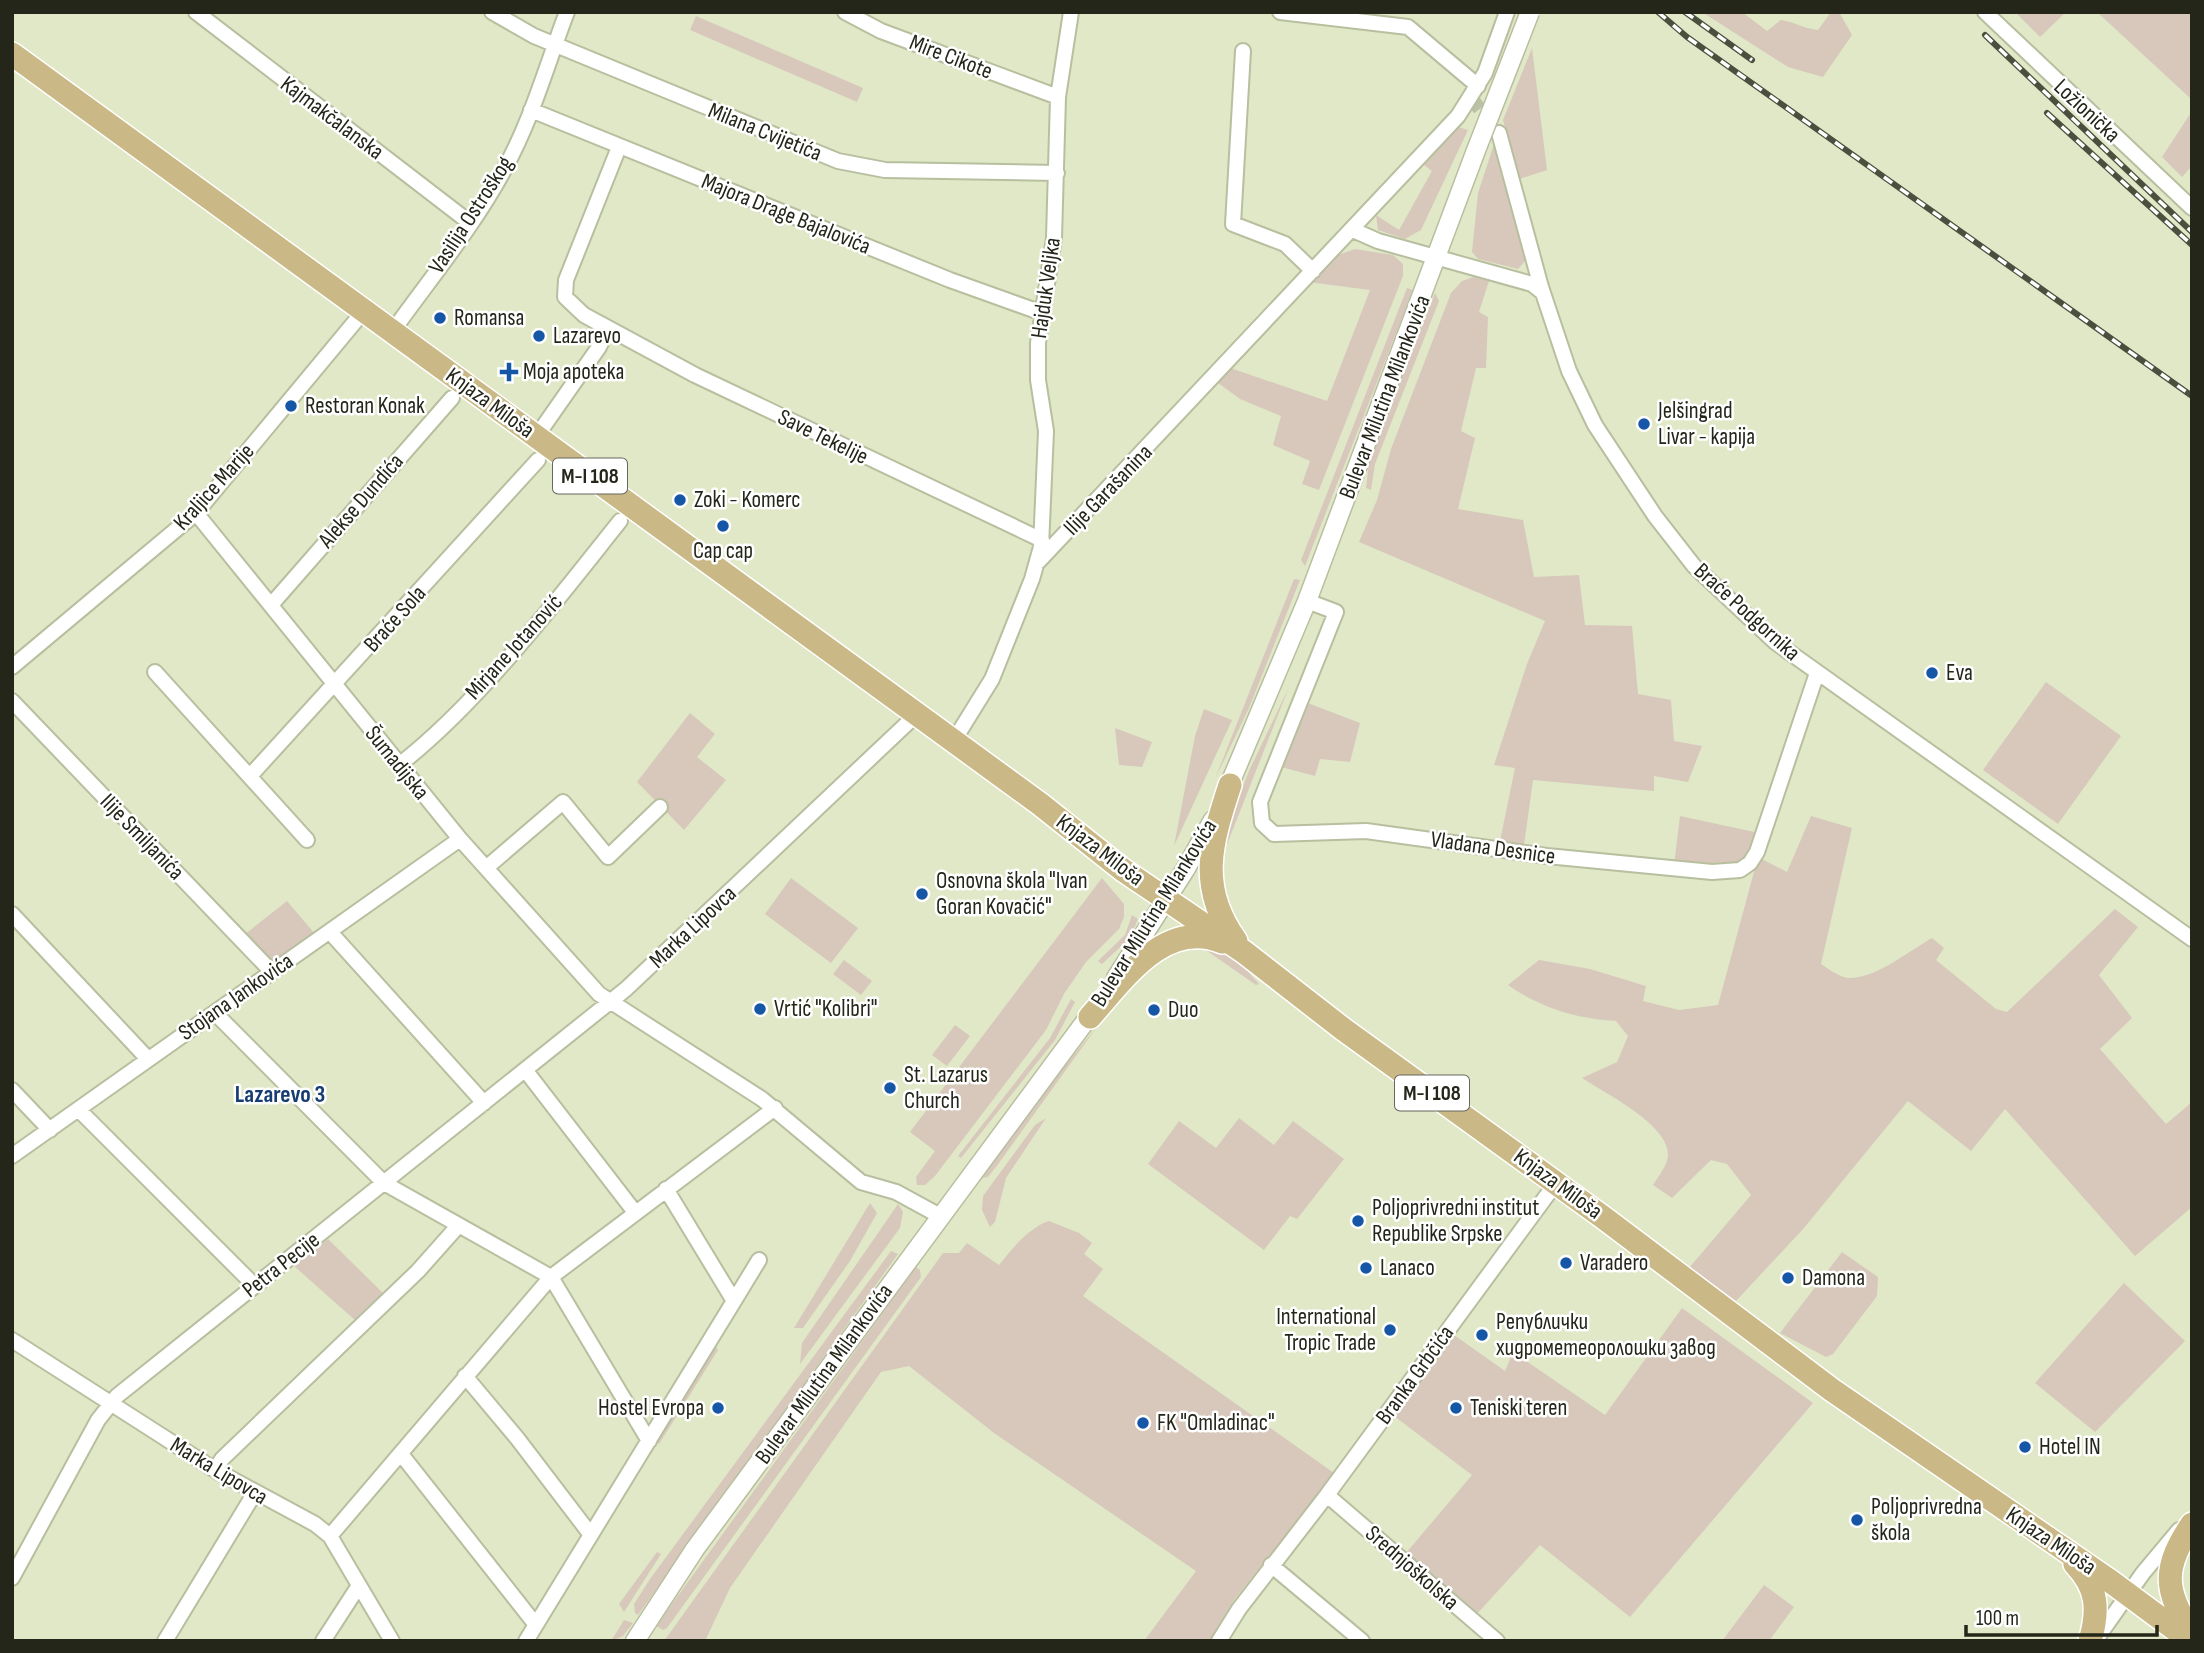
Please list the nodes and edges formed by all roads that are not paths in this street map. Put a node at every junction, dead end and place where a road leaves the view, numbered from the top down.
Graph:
1 (196, 12) edge
2 (492, 12) edge
3 (567, 12) edge
4 (845, 12) edge
5 (1071, 12) edge
6 (1280, 12) edge
7 (1507, 12) edge
8 (1530, 12) edge
9 (1985, 12) edge
10 (555, 44) junction
11 (1242, 51) dead end
12 (12, 54) edge
13 (1478, 86) junction
14 (1058, 97) junction
15 (531, 110) junction
16 (1499, 132) tunnel mouth
17 (619, 147) junction
18 (1056, 173) junction
19 (2192, 208) edge
20 (469, 222) junction
21 (1353, 230) junction
22 (1437, 258) junction
23 (1313, 271) junction
24 (1542, 292) junction
25 (363, 312) junction
26 (1042, 313) junction
27 (608, 328) junction
28 (392, 332) junction
29 (452, 398) dead end
30 (536, 437) junction
31 (538, 460) dead end
32 (197, 513) junction
33 (620, 522) dead end
34 (1042, 540) junction
35 (1037, 563) junction
36 (1307, 601) junction
37 (271, 605) junction
38 (12, 667) edge
39 (155, 672) dead end
40 (1817, 673) junction
41 (334, 685) junction
42 (12, 701) edge
43 (916, 715) junction
44 (953, 742) junction
45 (398, 765) junction
46 (250, 776) junction
47 (1230, 785) junction
48 (660, 807) dead end
49 (460, 839) junction
50 (307, 840) dead end
51 (486, 868) junction
52 (1167, 898) junction
53 (12, 914) edge
54 (330, 932) junction
55 (2192, 939) edge
56 (1244, 952) junction
57 (272, 972) junction
58 (610, 1002) junction
59 (215, 1013) junction
60 (1090, 1017) junction
61 (148, 1059) junction
62 (526, 1071) junction
63 (12, 1090) edge
64 (484, 1103) junction
65 (775, 1108) junction
66 (79, 1110) junction
67 (50, 1130) junction
68 (12, 1156) edge
69 (384, 1183) junction
70 (1556, 1183) junction
71 (666, 1189) junction
72 (634, 1211) junction
73 (940, 1216) junction
74 (458, 1226) junction
75 (759, 1260) dead end
76 (551, 1277) junction
77 (255, 1286) junction
78 (734, 1301) junction
79 (12, 1340) edge
80 (465, 1376) junction
81 (109, 1405) junction
82 (649, 1441) junction
83 (401, 1454) junction
84 (215, 1470) junction
85 (254, 1494) junction
86 (1327, 1495) junction
87 (2192, 1514) edge
88 (2192, 1524) edge
89 (591, 1535) junction
90 (330, 1536) junction
91 (2055, 1545) junction
92 (1271, 1565) junction
93 (12, 1578) edge
94 (358, 1587) junction
95 (2129, 1595) junction
96 (536, 1625) junction
97 (2192, 1633) edge
98 (165, 1641) edge
99 (323, 1641) edge
100 (392, 1641) edge
101 (526, 1641) edge
102 (635, 1641) edge
103 (1219, 1641) edge
104 (1363, 1641) edge
105 (1497, 1641) edge
106 (2093, 1641) edge
107 (2191, 1641) edge

1 - 20 street, Kajmakčalanska
2 - 10 street, Milana Cvijetića
3 - 10 street, Vasilija Ostroškog
4 - 14 street, Mire Cikote
5 - 14 street, Hajduk Veljka
6 - 13 street
7 - 13 street, Ilije Garašanina
8 - 22 street, Bulevar Milutina Milankovića, bridge
9 - 19 street, Ložionička
10 - 15 street, Vasilija Ostroškog
10 - 18 street, Milana Cvijetića
11 - 23 street
12 - 25 main road, Knjaza Miloša / M-I 108
13 - 21 street, Ilije Garašanina
14 - 18 street, Hajduk Veljka
15 - 17 street, Majora Drage Bajalovića
15 - 20 street, Vasilija Ostroškog
16 - 24 street, Braće Podgornika
17 - 26 street, Majora Drage Bajalovića
17 - 27 street, Save Tekelije
18 - 26 street, Hajduk Veljka
20 - 28 street, Vasilija Ostroškog
21 - 22 street
21 - 23 street, Ilije Garašanina
22 - 24 street
22 - 36 street, Bulevar Milutina Milankovića
23 - 35 street, Ilije Garašanina
24 - 40 street, Braće Podgornika
25 - 28 main road, Knjaza Miloša / M-I 108
25 - 32 street, Kraljice Marije
26 - 34 street, Hajduk Veljka
27 - 30 street
27 - 34 street, Save Tekelije
28 - 30 main road, Knjaza Miloša / M-I 108
29 - 37 street, Alekse Dundića
30 - 43 main road, Knjaza Miloša / M-I 108
31 - 41 street, Braće Sola
32 - 37 street, Šumadijska
32 - 38 street, Kraljice Marije
33 - 45 street, Mirjane Jotanović
34 - 35 street, Hajduk Veljka
35 - 44 street, Ilije Garašanina
36 - 40 street, Vladana Desnice
36 - 47 street, Bulevar Milutina Milankovića
37 - 41 street, Šumadijska
39 - 46 street
40 - 55 street, Braće Podgornika
41 - 45 street, Šumadijska
41 - 46 street, Braće Sola
42 - 57 street, Ilije Smiljanića
43 - 44 main road, Knjaza Miloša / M-I 108
43 - 58 street, Marka Lipovca
44 - 52 main road, Knjaza Miloša / M-I 108
45 - 49 street, Šumadijska
46 - 50 street
47 - 52 street, Bulevar Milutina Milankovića
47 - 56 main road
48 - 51 street
49 - 51 street, Šumadijska
49 - 54 street, Stojana Jankovića
51 - 58 street, Šumadijska
52 - 56 main road, Knjaza Miloša / M-I 108
52 - 60 street, Bulevar Milutina Milankovića
53 - 61 street
54 - 57 street, Stojana Jankovića
54 - 64 street
56 - 60 main road
56 - 70 main road, Knjaza Miloša / M-I 108
57 - 59 street, Stojana Jankovića
58 - 62 street, Petra Pecije
58 - 65 street
59 - 61 street, Stojana Jankovića
59 - 69 street
60 - 73 street, Bulevar Milutina Milankovića
61 - 66 street, Stojana Jankovića
62 - 64 street, Petra Pecije
62 - 72 street
63 - 67 street
64 - 69 street, Petra Pecije
65 - 71 street
65 - 73 street
66 - 67 street, Stojana Jankovića
66 - 77 street
67 - 68 street, Stojana Jankovića
69 - 74 street
69 - 77 street, Petra Pecije
70 - 86 street, Branka Grbčića
70 - 91 main road, Knjaza Miloša / M-I 108
71 - 72 street
71 - 78 street
72 - 76 street
73 - 102 street, Bulevar Milutina Milankovića
74 - 76 street
74 - 84 street
75 - 78 street
76 - 80 street
76 - 82 street
77 - 81 street, Petra Pecije
78 - 82 street
79 - 81 street, Marka Lipovca
80 - 83 street
80 - 89 street
81 - 84 street, Marka Lipovca
81 - 93 street, Petra Pecije
82 - 89 street
83 - 90 street
83 - 96 street
84 - 85 street, Marka Lipovca
85 - 90 street, Marka Lipovca
85 - 98 street
86 - 92 street, Branka Grbčića
86 - 105 street, Srednjoškolska
87 - 95 street
88 - 97 main road
89 - 96 street
90 - 94 street, Marka Lipovca
91 - 95 main road, Knjaza Miloša / M-I 108
91 - 106 main road
92 - 103 street, Branka Grbčića
92 - 104 street
94 - 99 street
94 - 100 street, Marka Lipovca
95 - 106 street
95 - 107 main road, Knjaza Miloša / M-I 108
96 - 101 street

